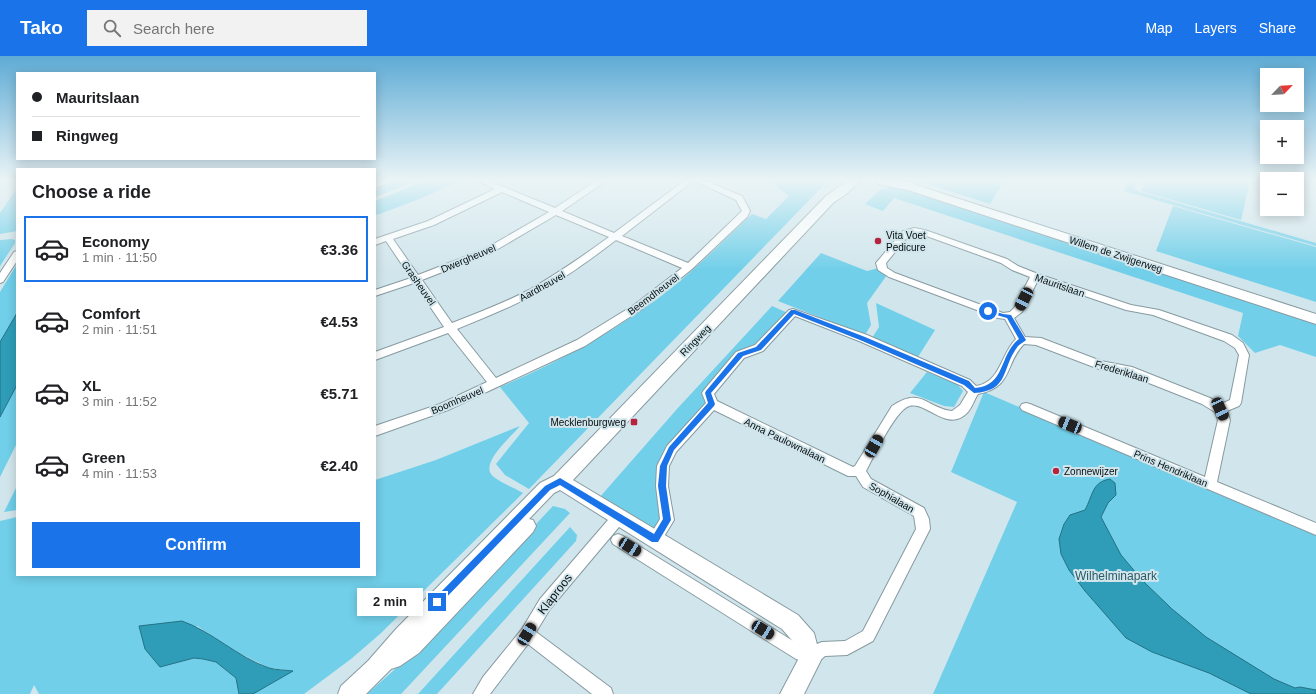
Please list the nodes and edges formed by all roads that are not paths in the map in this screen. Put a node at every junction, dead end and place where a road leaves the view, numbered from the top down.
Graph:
1 (457, 211) edge
2 (553, 211) edge
3 (650, 211) edge
4 (746, 211) edge
5 (819, 211) edge
6 (982, 211) edge
7 (556, 212) junction
8 (616, 237) junction
9 (388, 238) junction
10 (376, 242) edge
11 (16, 256) edge
12 (688, 267) junction
13 (1035, 276) junction
14 (0, 280) edge
15 (416, 280) junction
16 (376, 293) edge
17 (1008, 316) junction
18 (1316, 319) edge
19 (450, 328) junction
20 (1022, 340) junction
21 (376, 356) edge
22 (494, 384) junction
23 (980, 390) junction
24 (712, 404) junction
25 (1026, 407) dead end
26 (1220, 409) junction
27 (376, 431) edge
28 (860, 471) junction
29 (560, 481) junction
30 (1210, 485) junction
31 (619, 517) junction
32 (1316, 529) edge
33 (618, 540) dead end
34 (658, 549) junction
35 (527, 634) junction
36 (806, 657) junction
37 (349, 694) edge
38 (481, 694) edge
39 (605, 694) edge
40 (791, 694) edge

1 - 9 street
2 - 7 street
3 - 8 street, Aardheuvel
4 - 12 street, Beemdheuvel
5 - 29 main road, Ringweg
6 - 18 main road, Willem de Zwijgerweg
7 - 8 street
7 - 15 street, Dwergheuvel
8 - 12 street
8 - 19 street, Aardheuvel
9 - 10 street
9 - 15 street, Grasheuvel
11 - 14 street
12 - 22 street, Beemdheuvel
13 - 17 street
13 - 17 street, Mauritslaan
13 - 26 street, Mauritslaan
15 - 16 street, Dwergheuvel
15 - 19 street, Grasheuvel
17 - 20 street
19 - 21 street, Aardheuvel
19 - 22 street, Boomheuvel
20 - 23 street
20 - 26 street, Frederiklaan
22 - 27 street, Boomheuvel
23 - 24 street
23 - 28 street
24 - 28 street, Anna Paulownalaan
24 - 34 street
25 - 30 street, Prins Hendriklaan
26 - 30 street
28 - 36 street, Sophialaan
29 - 31 main road
29 - 37 main road, Ringweg
30 - 32 street, Prins Hendriklaan
31 - 34 main road
31 - 35 street, Klaproos
33 - 34 street
34 - 36 main road
35 - 38 street, Klaproos
35 - 39 street
36 - 40 main road

